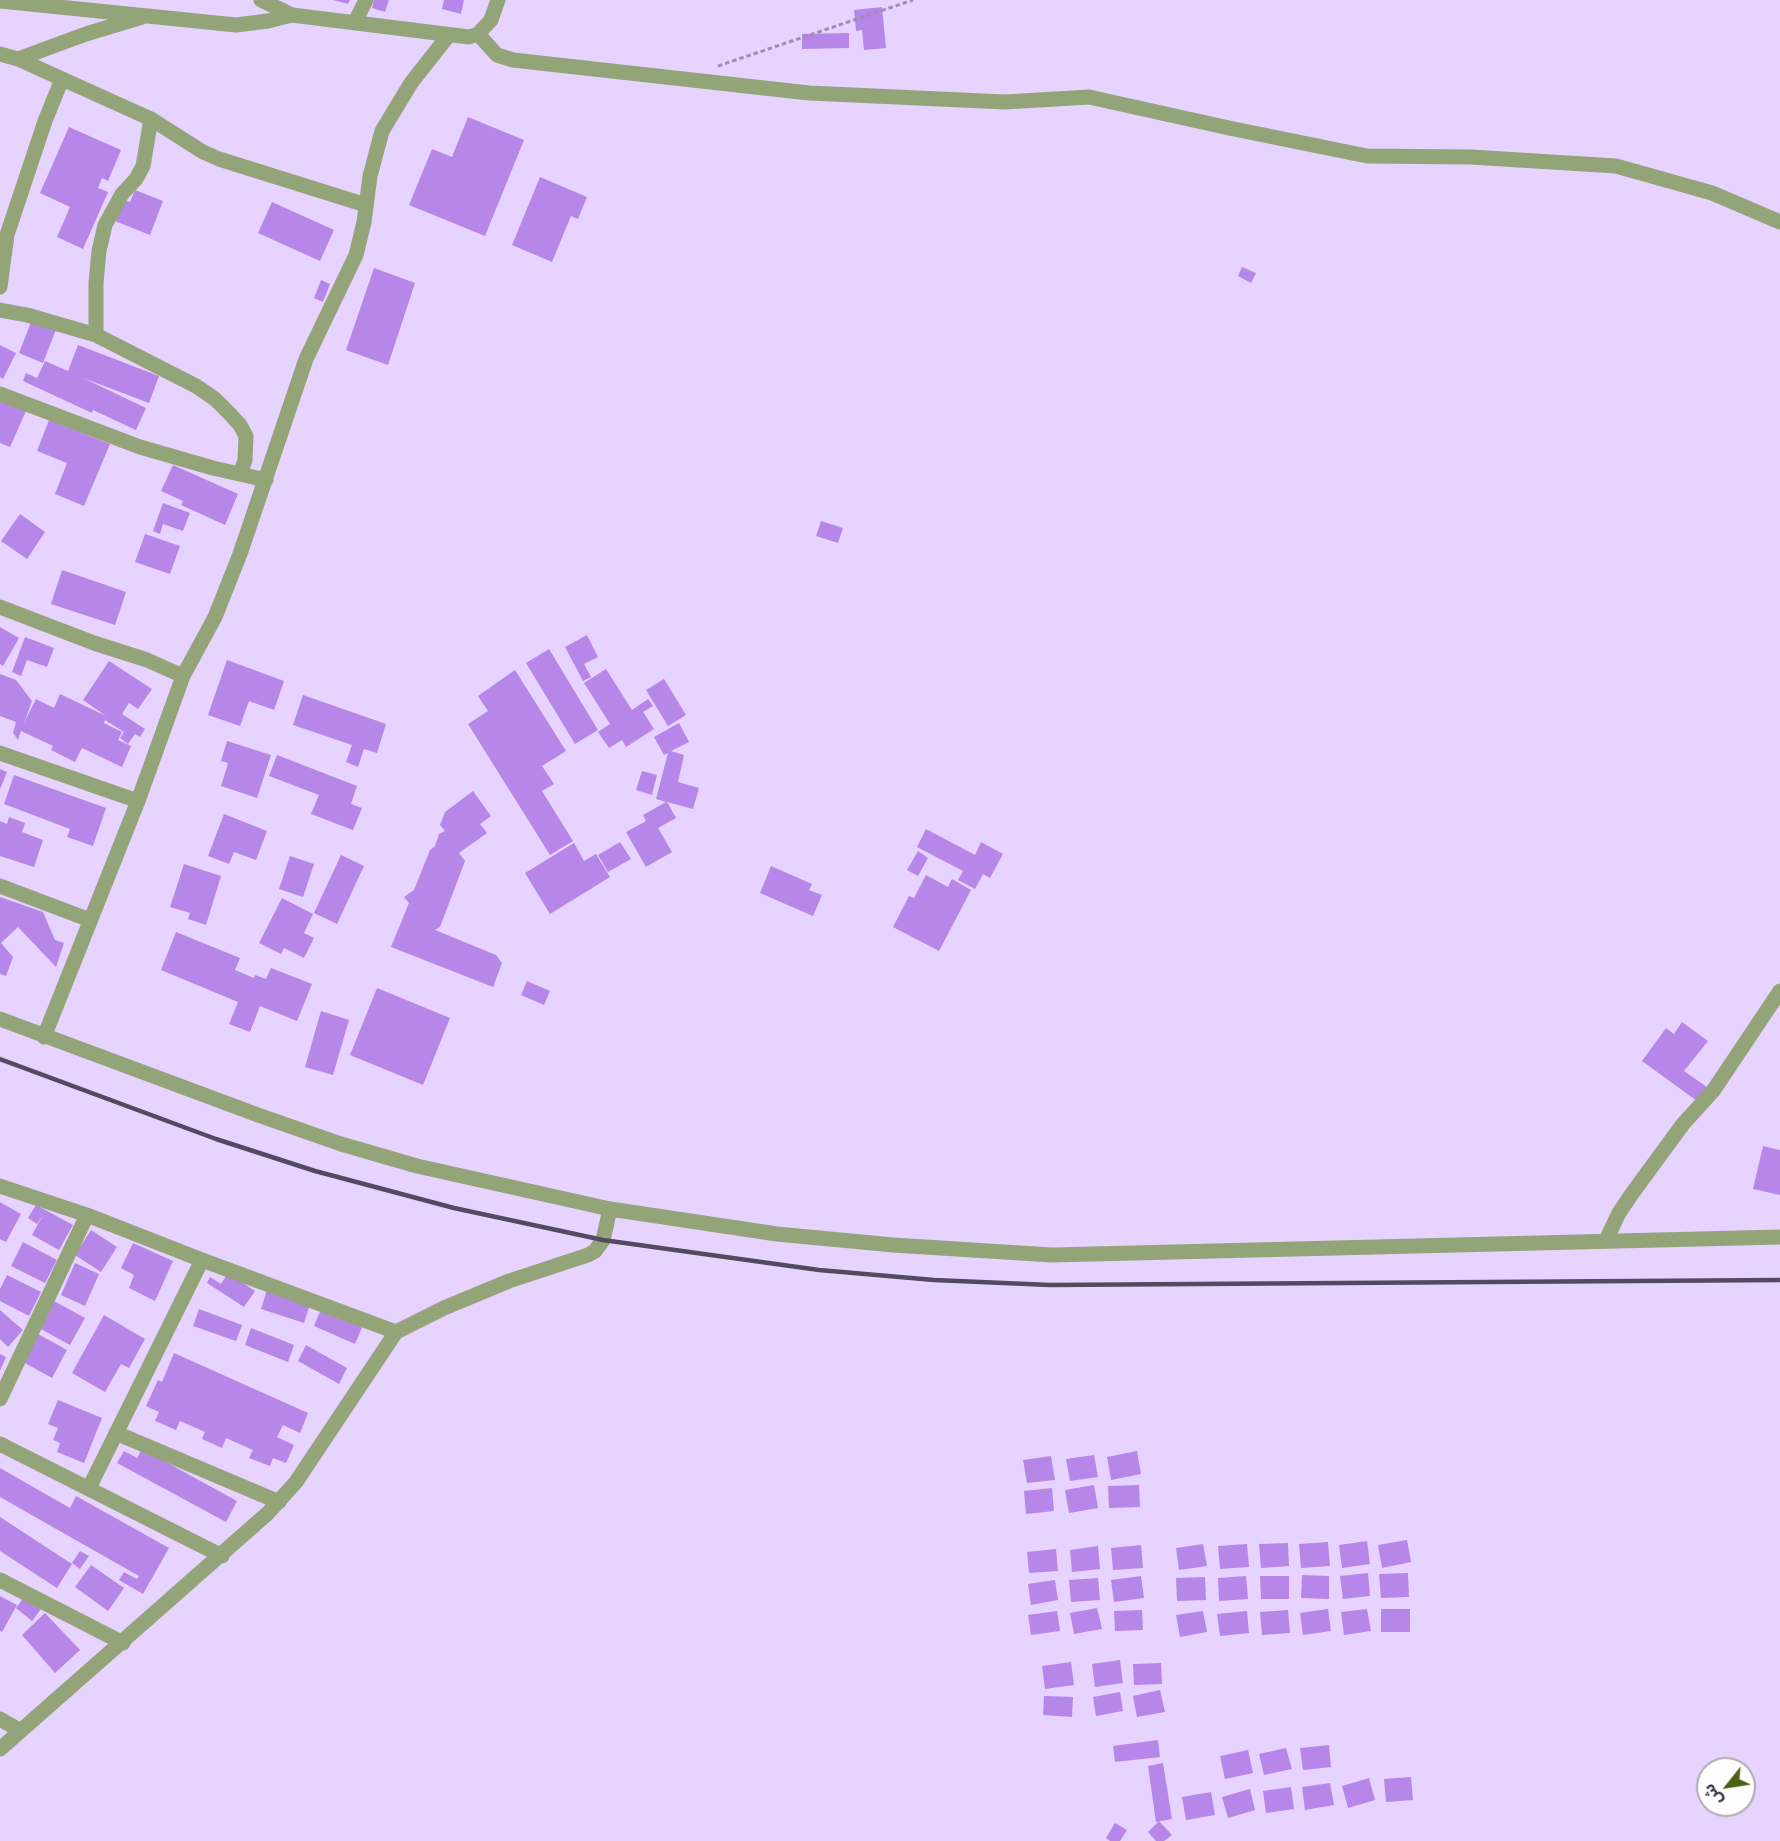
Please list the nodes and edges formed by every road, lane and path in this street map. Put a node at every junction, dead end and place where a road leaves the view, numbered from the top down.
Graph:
1 (261, 0) edge
2 (366, 0) edge
3 (498, 0) edge
4 (913, 0) edge
5 (0, 1) edge
6 (148, 15) junction
7 (292, 15) junction
8 (356, 22) junction
9 (478, 34) junction
10 (448, 36) junction
11 (0, 54) edge
12 (18, 59) junction
13 (713, 68) dead end
14 (62, 79) junction
15 (151, 119) junction
16 (366, 204) junction
17 (1780, 222) edge
18 (0, 287) edge
19 (0, 310) edge
20 (96, 335) junction
21 (0, 394) edge
22 (240, 474) junction
23 (266, 480) junction
24 (0, 607) edge
25 (183, 676) junction
26 (0, 753) edge
27 (138, 801) junction
28 (0, 886) edge
29 (90, 920) junction
30 (1780, 991) edge
31 (0, 1019) edge
32 (44, 1036) junction
33 (0, 1186) edge
34 (610, 1209) junction
35 (87, 1215) junction
36 (1780, 1237) edge
37 (1606, 1240) junction
38 (201, 1260) junction
39 (396, 1332) junction
40 (0, 1399) edge
41 (116, 1433) junction
42 (0, 1444) edge
43 (89, 1488) junction
44 (279, 1502) junction
45 (222, 1556) junction
46 (0, 1580) edge
47 (123, 1643) junction
48 (0, 1719) edge
49 (21, 1731) junction
50 (0, 1749) edge

1 - 7 street
2 - 8 street
3 - 9 street
4 - 13 path
5 - 6 street
6 - 7 street
6 - 12 street
7 - 8 street
8 - 10 street
9 - 10 street
9 - 17 street
10 - 16 street
11 - 12 street
12 - 14 street
14 - 15 street
14 - 18 street
15 - 16 street
15 - 20 street
16 - 23 street
19 - 20 street
20 - 22 street
21 - 22 street
22 - 23 street
23 - 25 street
24 - 25 street
25 - 27 street
26 - 27 street
27 - 29 street
28 - 29 street
29 - 32 street
30 - 37 street
31 - 32 street
32 - 34 street
33 - 35 street
34 - 37 street
34 - 39 street
35 - 38 street
35 - 40 street
36 - 37 street
38 - 39 street
38 - 41 street
39 - 44 street
41 - 43 street
41 - 44 street
42 - 43 street
43 - 45 street
44 - 45 street
45 - 47 street
46 - 47 street
47 - 49 street
48 - 49 street
49 - 50 street

